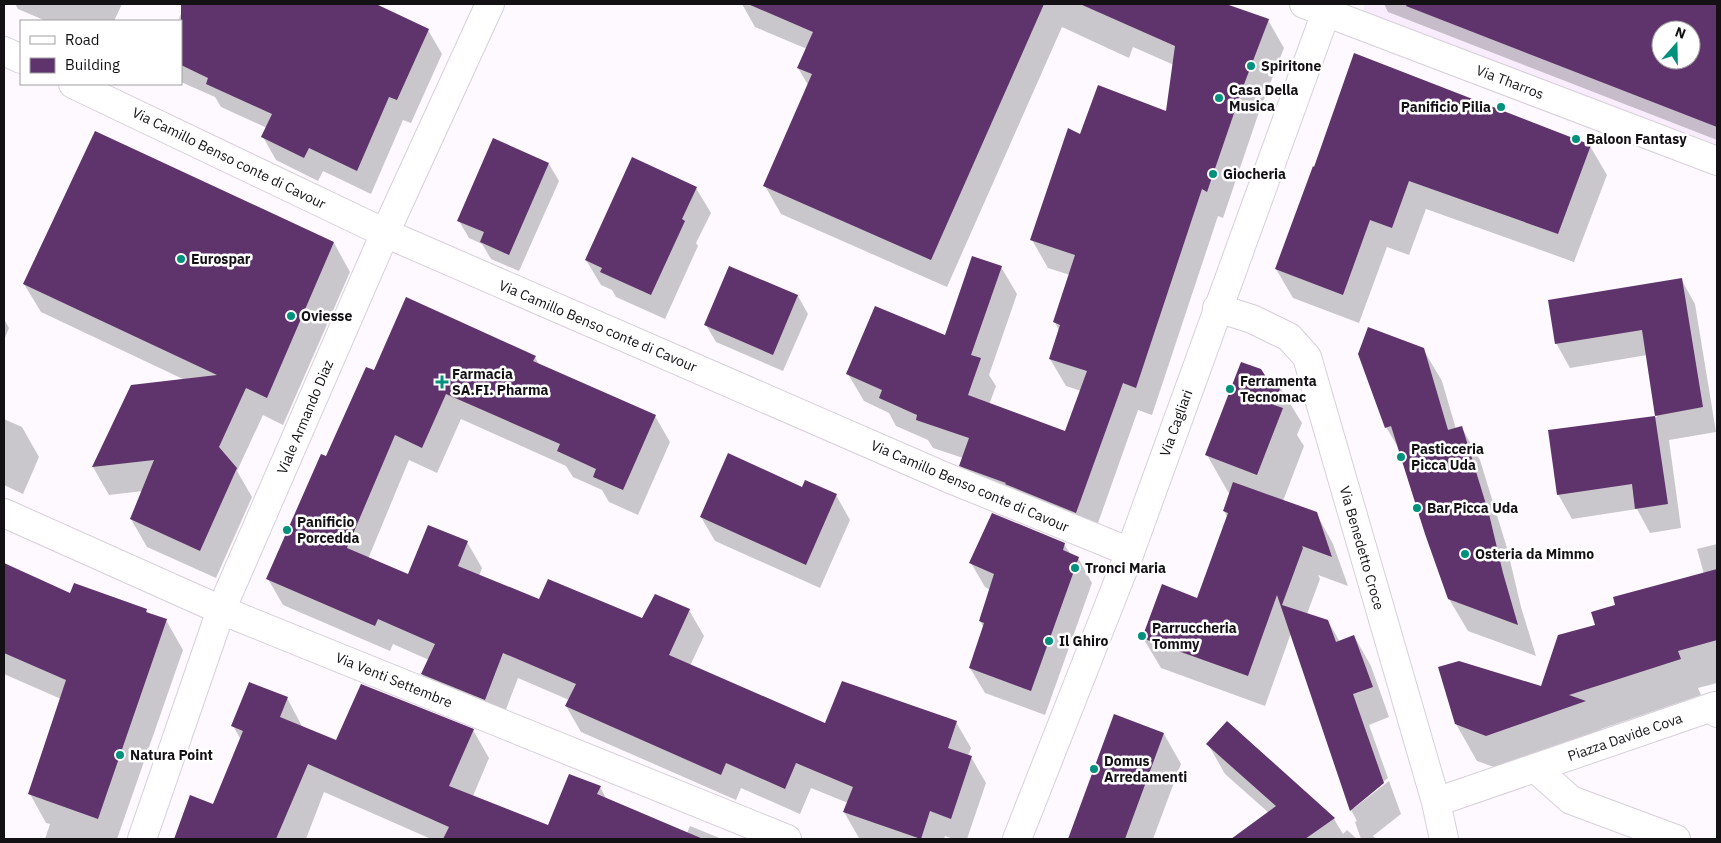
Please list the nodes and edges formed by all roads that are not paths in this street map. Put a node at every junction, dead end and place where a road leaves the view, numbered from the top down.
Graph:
1 (490, 4) edge
2 (1319, 7) edge
3 (4, 51) edge
4 (20, 59) edge
5 (75, 85) edge
6 (1717, 161) edge
7 (385, 233) junction
8 (1217, 308) junction
9 (4, 514) edge
10 (1130, 552) junction
11 (221, 610) junction
12 (1717, 708) edge
13 (1535, 768) junction
14 (1436, 802) junction
15 (142, 839) edge
16 (787, 839) edge
17 (1017, 839) edge
18 (1444, 839) edge
19 (1676, 839) edge

1 - 7 street, Viale Armando Diaz
2 - 6 street, Via Tharros
2 - 8 street, Via Cagliari
3 - 4 street
5 - 7 street, Via Camillo Benso conte di Cavour
7 - 10 street, Via Camillo Benso conte di Cavour
7 - 11 street, Viale Armando Diaz
8 - 10 street, Via Cagliari
8 - 14 street, Via Benedetto Croce
9 - 11 street, Via Venti Settembre
10 - 17 street, Via Cagliari
11 - 15 street, Viale Armando Diaz
11 - 16 street, Via Venti Settembre
12 - 13 street, Piazza Davide Cova
13 - 14 street, Piazza Davide Cova
13 - 19 street
14 - 18 street, Via Benedetto Croce

